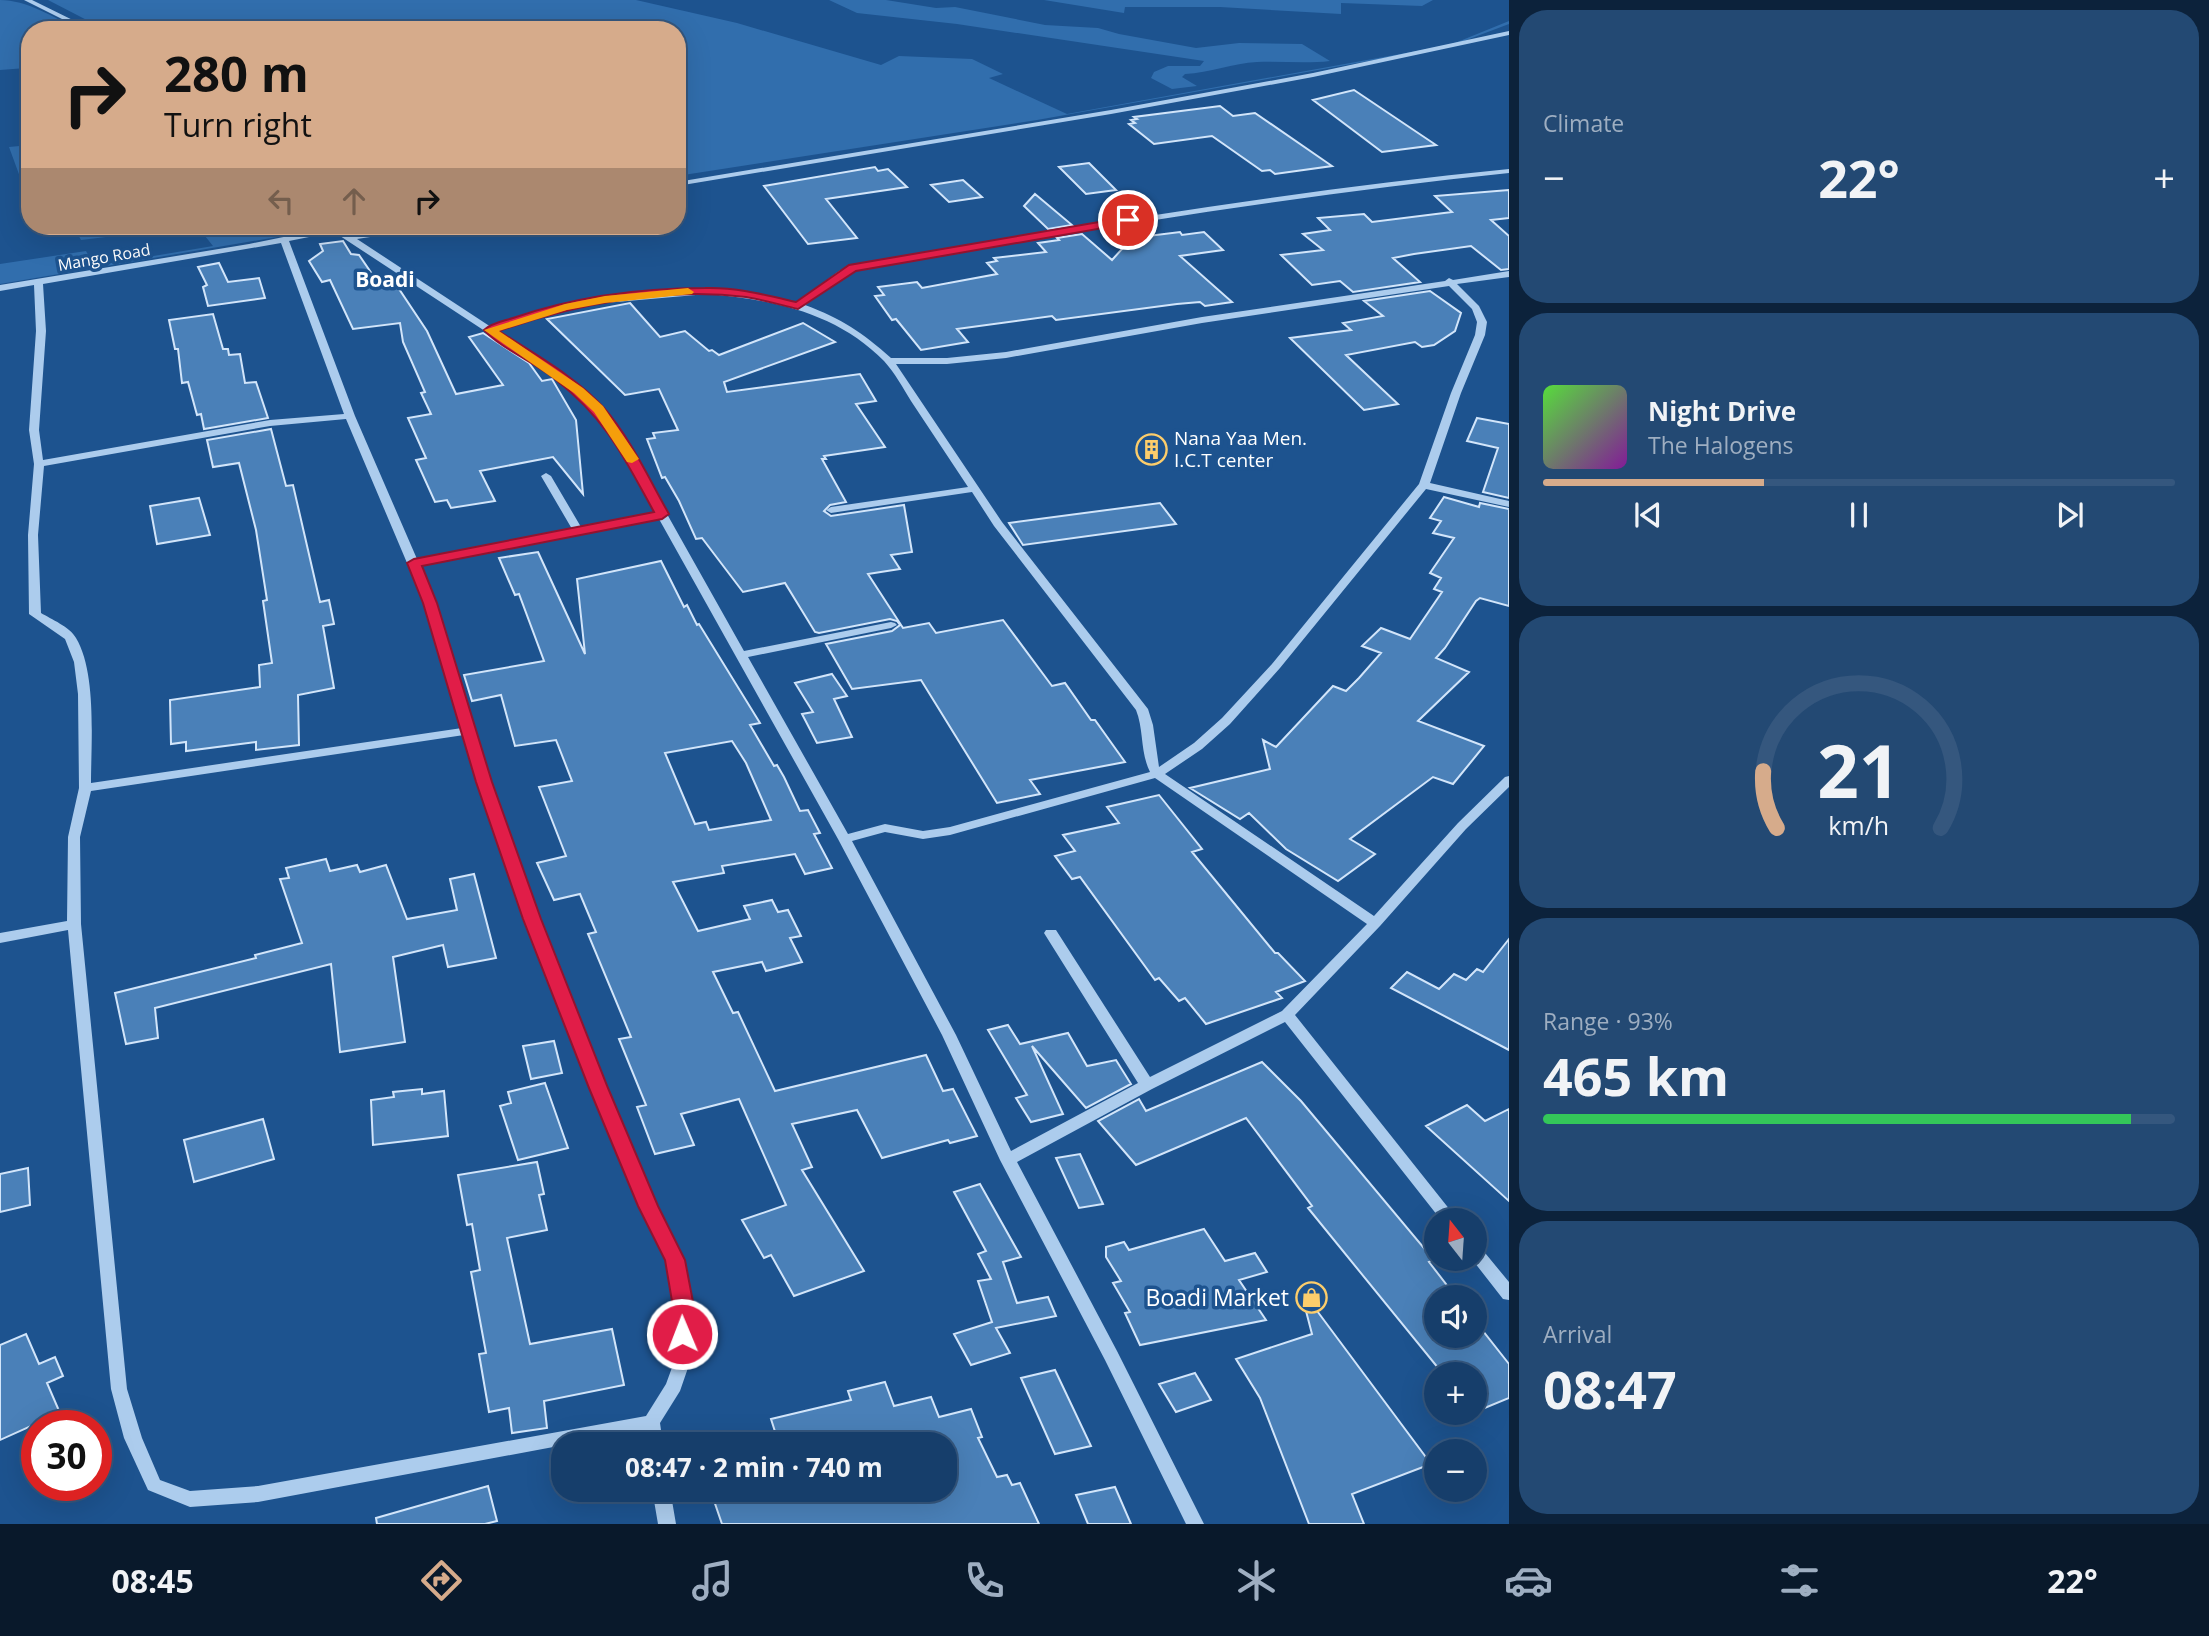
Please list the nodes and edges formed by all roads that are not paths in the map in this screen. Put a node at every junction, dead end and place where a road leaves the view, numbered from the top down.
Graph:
1 (27, 0) edge
2 (71, 21) edge
3 (1509, 33) edge
4 (1509, 171) edge
5 (686, 183) edge
6 (303, 235) edge
7 (344, 235) edge
8 (367, 235) edge
9 (348, 238) junction
10 (284, 240) junction
11 (1509, 274) edge
12 (1449, 281) junction
13 (38, 282) junction
14 (0, 288) edge
15 (798, 306) junction
16 (490, 330) junction
17 (889, 361) junction
18 (350, 416) junction
19 (39, 464) junction
20 (546, 476) dead end
21 (1424, 485) junction
22 (974, 489) junction
23 (1509, 504) edge
24 (831, 510) dead end
25 (662, 514) junction
26 (578, 531) junction
27 (414, 563) junction
28 (891, 625) dead end
29 (741, 655) junction
30 (469, 731) junction
31 (1157, 774) junction
32 (1509, 779) edge
33 (85, 788) junction
34 (844, 839) junction
35 (1375, 923) junction
36 (74, 924) junction
37 (1051, 933) dead end
38 (0, 938) edge
39 (1287, 1015) junction
40 (1147, 1085) junction
41 (1008, 1160) junction
42 (1440, 1208) edge
43 (1488, 1268) edge
44 (1509, 1294) edge
45 (651, 1422) junction
46 (652, 1432) edge
47 (663, 1502) edge
48 (667, 1524) edge
49 (1195, 1524) edge

1 - 2 street
3 - 5 street
4 - 15 street
6 - 10 street, Mango Road
7 - 9 street
8 - 9 street
9 - 16 street
10 - 13 street, Mango Road
10 - 18 street
11 - 12 street
12 - 17 street
12 - 21 street
13 - 14 street, Mango Road
13 - 19 street
15 - 16 street
15 - 17 street
16 - 25 street
17 - 22 street
18 - 19 street
18 - 27 street
19 - 33 street
20 - 26 street
21 - 23 street
21 - 31 street
22 - 24 street
22 - 31 street
25 - 26 street
25 - 29 street
26 - 27 street
27 - 30 street
28 - 29 street
29 - 34 street
30 - 33 street
30 - 45 street
31 - 34 street
31 - 35 street
32 - 35 street
33 - 36 street
34 - 41 street
35 - 39 street
36 - 38 street
36 - 45 street
37 - 40 street
39 - 40 street
39 - 42 street
40 - 41 street
41 - 49 street
43 - 44 street
45 - 46 street
47 - 48 street

